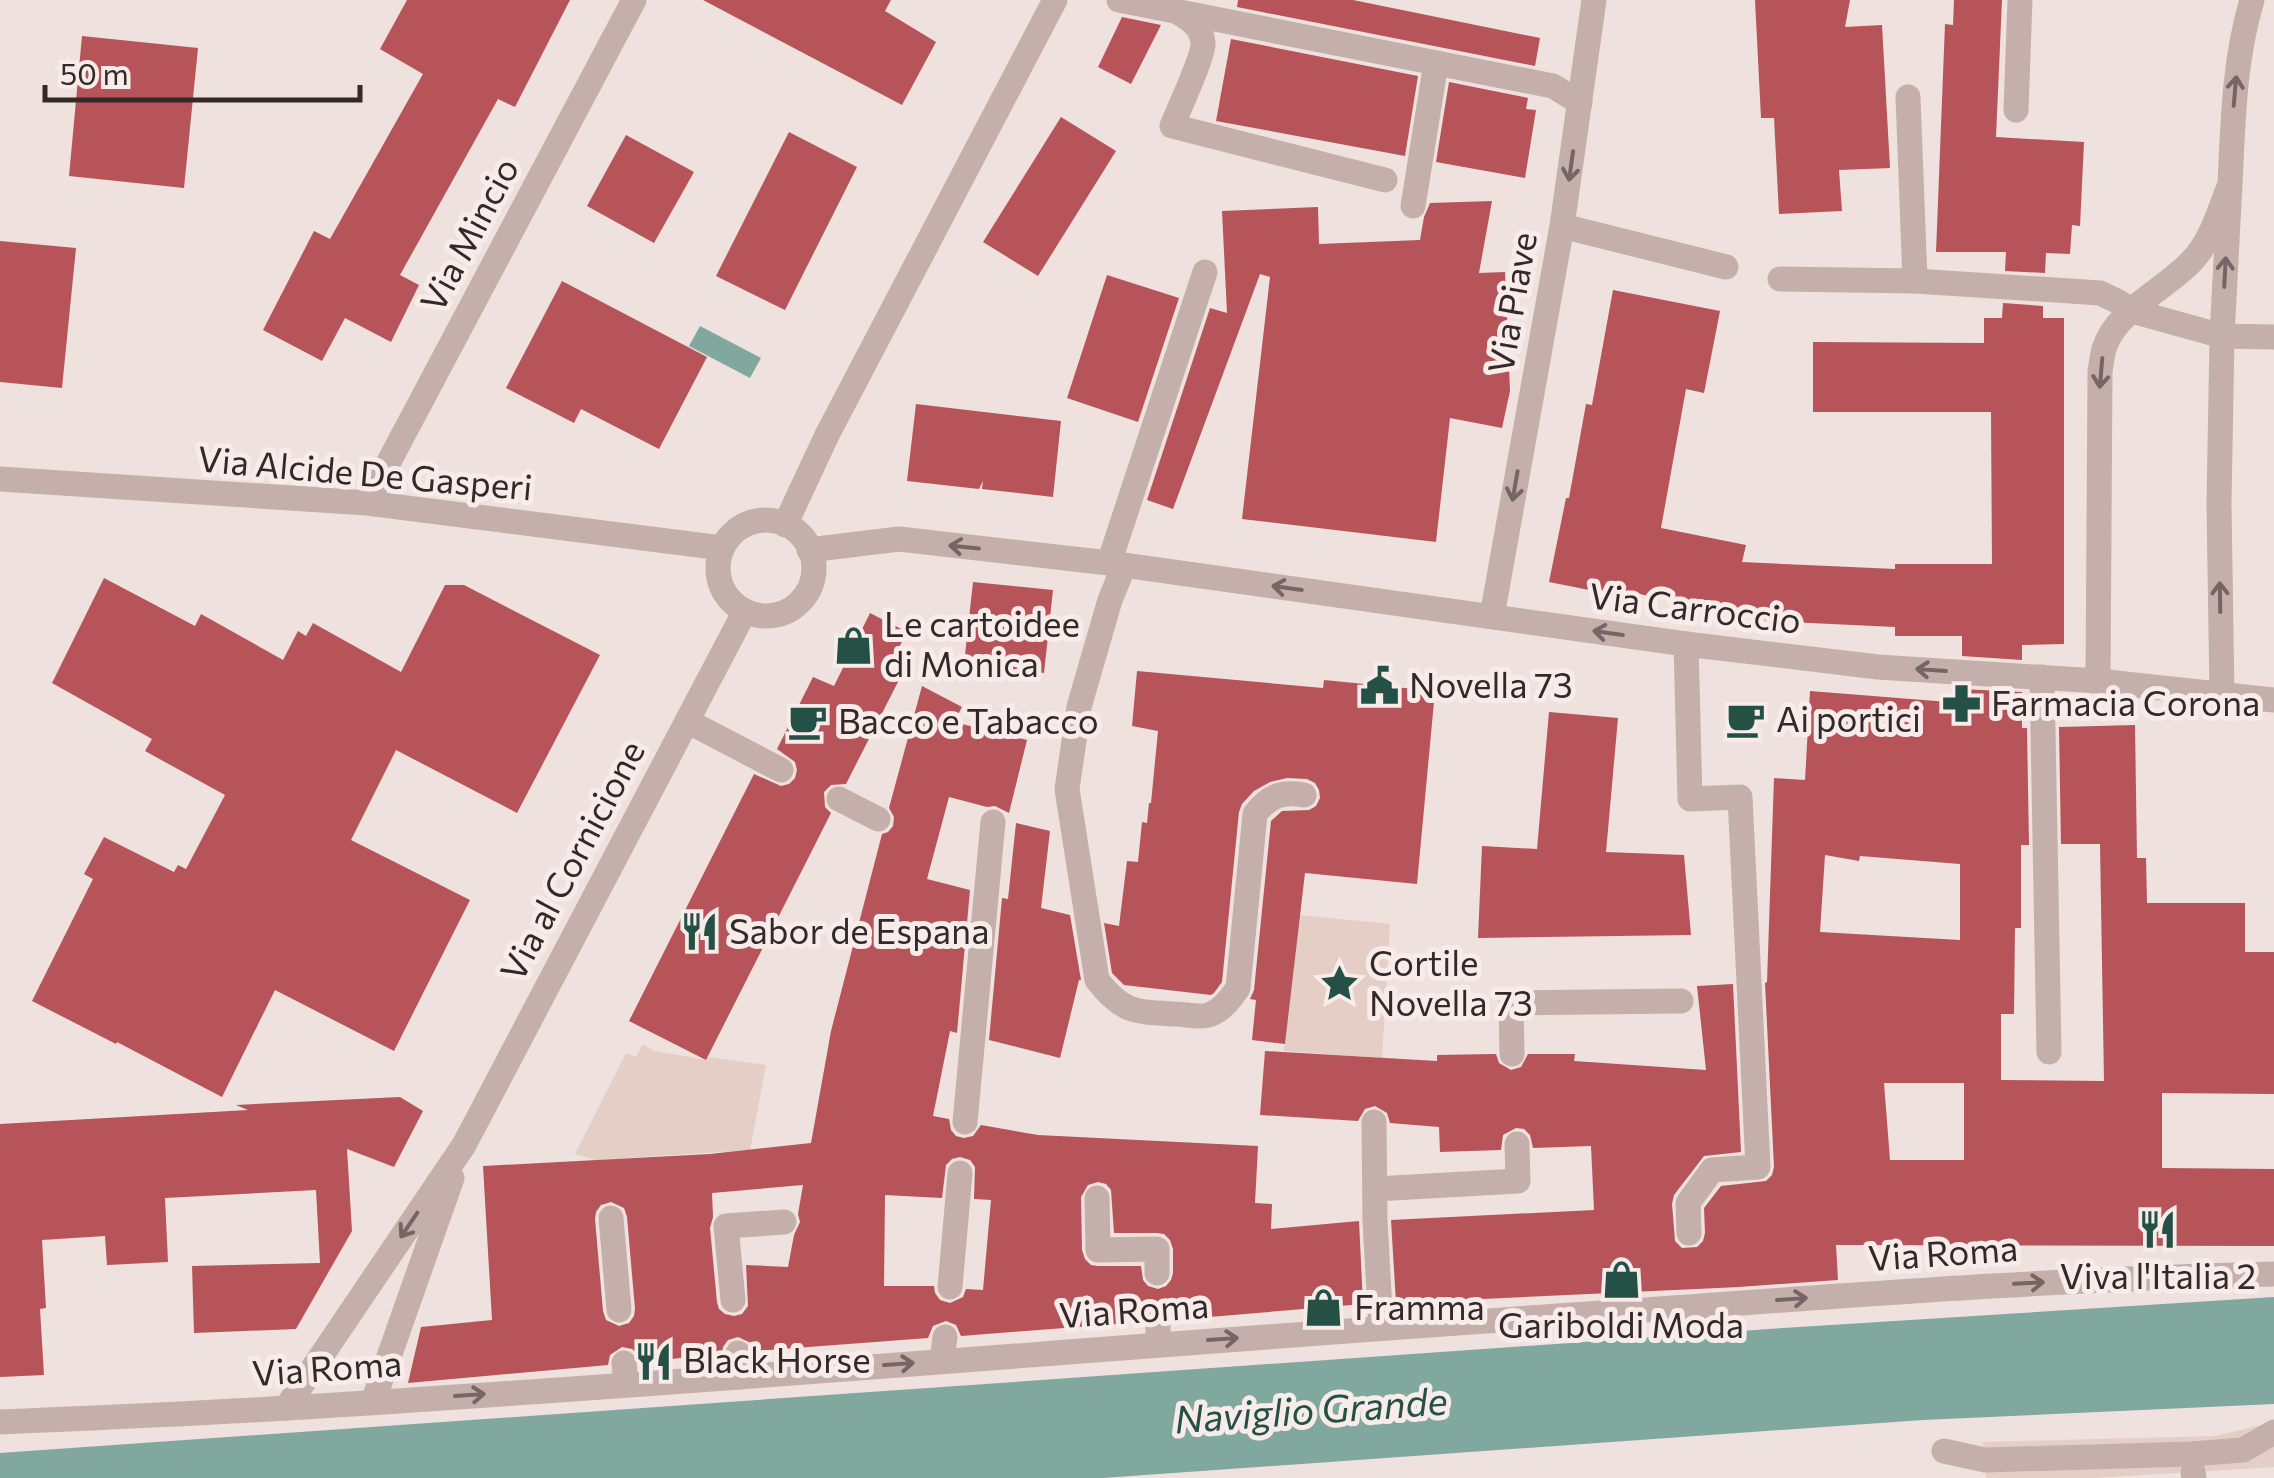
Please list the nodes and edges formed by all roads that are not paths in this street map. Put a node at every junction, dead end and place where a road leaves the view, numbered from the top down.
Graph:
1 (634, 0) edge
2 (1055, 0) edge
3 (1119, 0) edge
4 (1594, 0) edge
5 (2020, 0) edge
6 (2252, 0) edge
7 (1174, 11) junction
8 (1436, 63) junction
9 (1908, 97) dead end
10 (1580, 104) junction
11 (2016, 110) dead end
12 (1385, 180) dead end
13 (2230, 184) junction
14 (1413, 206) dead end
15 (1562, 226) junction
16 (1726, 267) dead end
17 (1205, 272) dead end
18 (1780, 279) dead end
19 (1915, 281) junction
20 (2132, 311) junction
21 (2222, 336) junction
22 (2274, 337) edge
23 (0, 479) edge
24 (367, 503) junction
25 (785, 525) junction
26 (722, 548) junction
27 (809, 550) junction
28 (1117, 564) junction
29 (745, 611) junction
30 (1492, 616) junction
31 (1686, 644) junction
32 (2042, 678) junction
33 (2098, 681) junction
34 (2222, 694) junction
35 (2274, 700) edge
36 (687, 721) junction
37 (781, 770) dead end
38 (1304, 795) dead end
39 (838, 799) dead end
40 (878, 819) dead end
41 (993, 822) dead end
42 (1681, 1001) dead end
43 (2048, 1052) dead end
44 (1512, 1054) dead end
45 (965, 1122) dead end
46 (1374, 1122) dead end
47 (464, 1144) junction
48 (1517, 1144) dead end
49 (960, 1173) dead end
50 (1375, 1189) junction
51 (1098, 1198) dead end
52 (611, 1218) dead end
53 (784, 1222) dead end
54 (1690, 1233) dead end
55 (1158, 1273) dead end
56 (2274, 1274) edge
57 (950, 1287) dead end
58 (733, 1300) dead end
59 (619, 1310) dead end
60 (1381, 1328) junction
61 (373, 1402) junction
62 (286, 1408) junction
63 (0, 1422) edge
64 (2274, 1432) edge
65 (1944, 1451) dead end
66 (2193, 1468) edge

1 - 24 street, Via Mincio
2 - 25 street
3 - 7 street
4 - 10 street, Via Piave
5 - 11 street
13 -> 6 street
7 - 8 street
7 - 12 street
8 - 10 street
8 - 14 street
9 - 19 street
10 -> 15 street, Via Piave
13 - 20 street
21 -> 13 street
15 - 16 street
15 -> 30 street, Via Piave
17 - 28 street
18 - 19 street
19 - 20 street
20 - 21 street
20 -> 33 street
21 - 22 street
34 -> 21 street
23 - 24 street, Via Alcide De Gasperi
24 - 26 street, Via Alcide De Gasperi
25 - 26 street
25 - 27 street
26 - 29 street
28 -> 27 street, Via Carroccio
27 - 29 street
30 -> 28 street, Via Carroccio
28 - 38 street
29 - 36 street, Via al Cornicione
31 -> 30 street, Via Carroccio
32 -> 31 street, Via Carroccio
31 - 54 street
32 - 33 street, Via Carroccio
32 - 43 street
33 - 34 street, Via Carroccio
34 - 35 street, Via Carroccio
36 - 37 street
36 - 47 street, Via al Cornicione
39 - 40 street
41 - 45 street
42 - 44 street
46 - 50 street
47 - 61 street, Via al Cornicione
47 -> 62 street, Via al Cornicione
48 - 50 street
49 - 57 street
50 - 60 street
51 - 55 street
52 - 59 street
53 - 58 street
60 -> 56 street, Via Roma
61 -> 60 street, Via Roma
61 - 62 street, Via Roma
62 - 63 street, Via Roma
64 - 66 street
65 - 66 street

